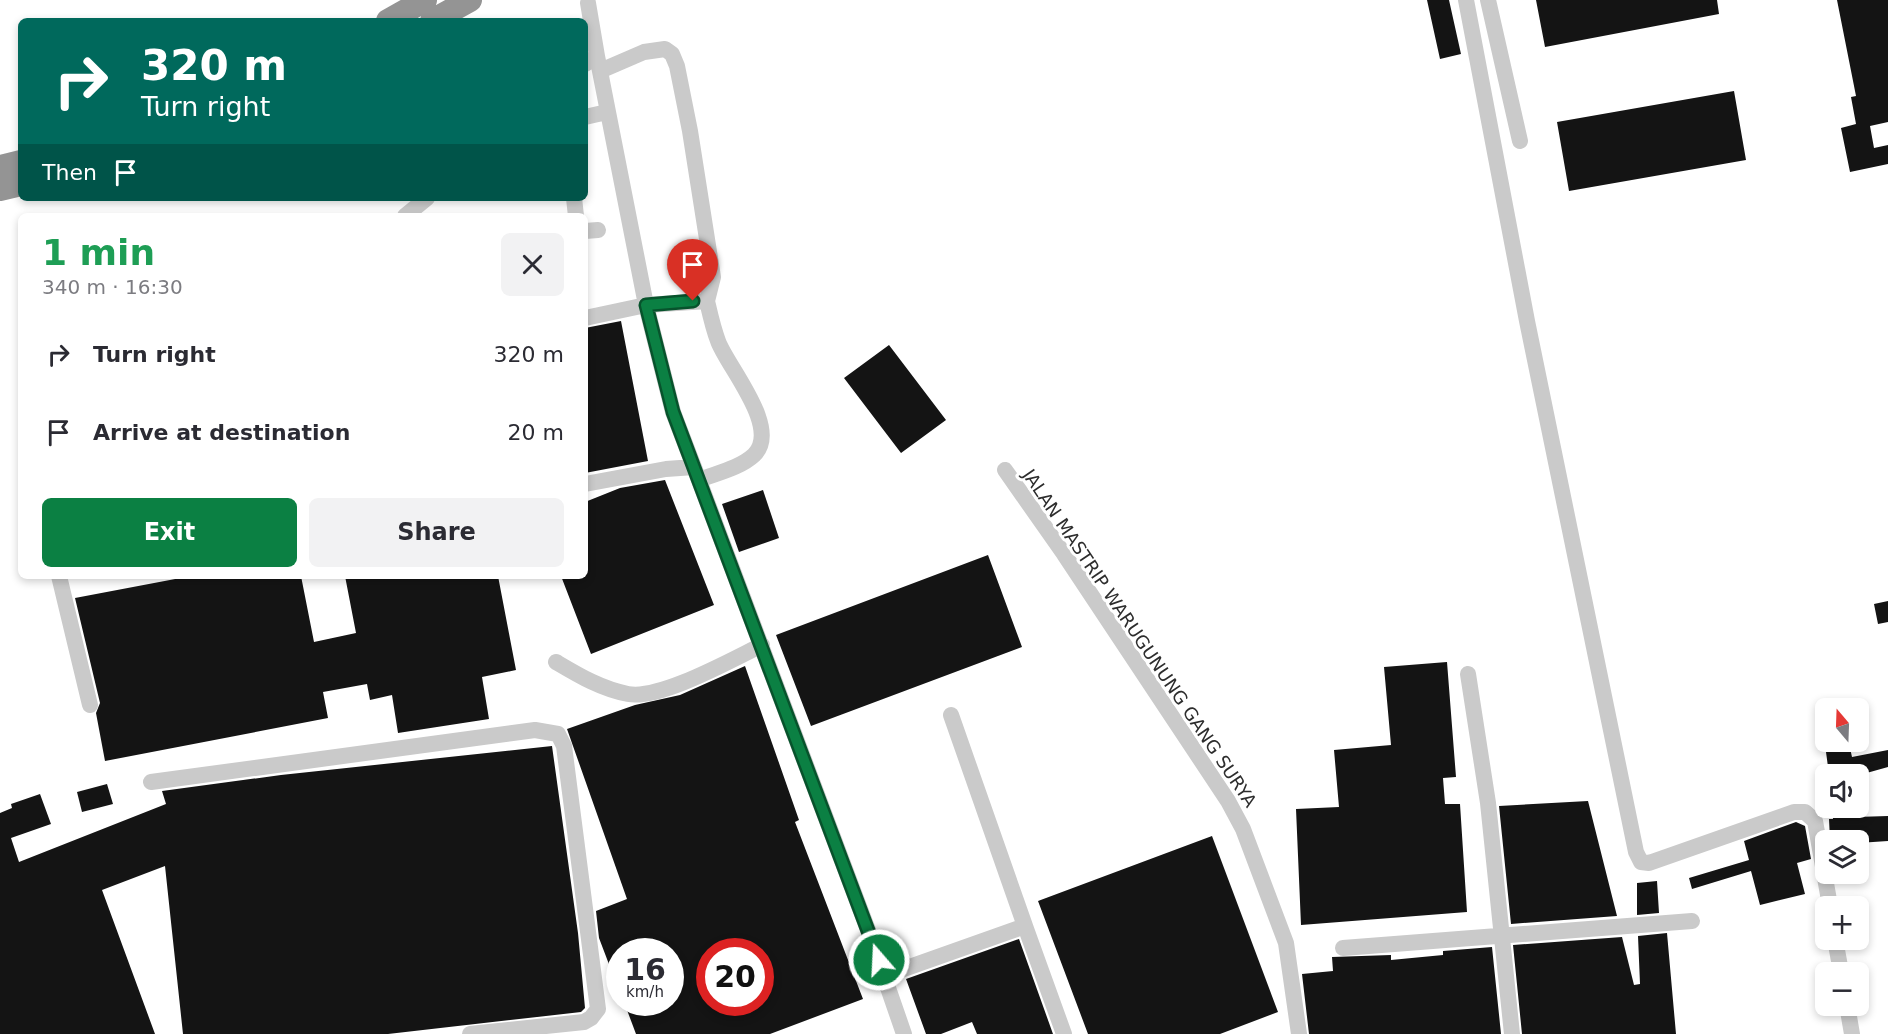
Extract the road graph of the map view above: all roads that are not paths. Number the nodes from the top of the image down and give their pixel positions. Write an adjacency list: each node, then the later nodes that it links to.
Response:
1 (425, 0): 6 (highway)
2 (470, 0): 7 (highway)
3 (1466, 0): 31 (street)
4 (1488, 0): 11 (street)
5 (588, 3): 8 (street)
6 (393, 18)
7 (437, 18)
8 (594, 64): 9 (street); 18 (street)
9 (607, 112): 10 (street); 19 (street)
10 (588, 116)
11 (1520, 141)
12 (18, 163): 13 (highway)
13 (0, 167)
14 (18, 185): 15 (highway)
15 (0, 189)
16 (423, 201): 17 (street)
17 (409, 213)
18 (707, 301): 19 (street); 22 (street)
19 (646, 305): 20 (street); 22 (street)
20 (588, 317)
21 (1005, 470): 41 (street, JALAN MASTRIP WARUGUNUNG GANG SURYA)
22 (697, 474): 23 (street); 25 (street)
23 (588, 483)
24 (63, 579): 28 (street)
25 (762, 645): 26 (street); 36 (street)
26 (556, 662)
27 (1468, 674): 34 (street)
28 (90, 705)
29 (951, 715): 33 (street)
30 (152, 783): 38 (street)
31 (1828, 896)
32 (1692, 921): 34 (street)
33 (1026, 926): 36 (street); 40 (street)
34 (1502, 934): 35 (street); 42 (street)
35 (1343, 948)
36 (884, 976): 39 (street)
37 (1849, 1016): 43 (street)
38 (470, 1034)
39 (904, 1034)
40 (1064, 1034)
41 (1299, 1034)
42 (1512, 1034)
43 (1852, 1034)

